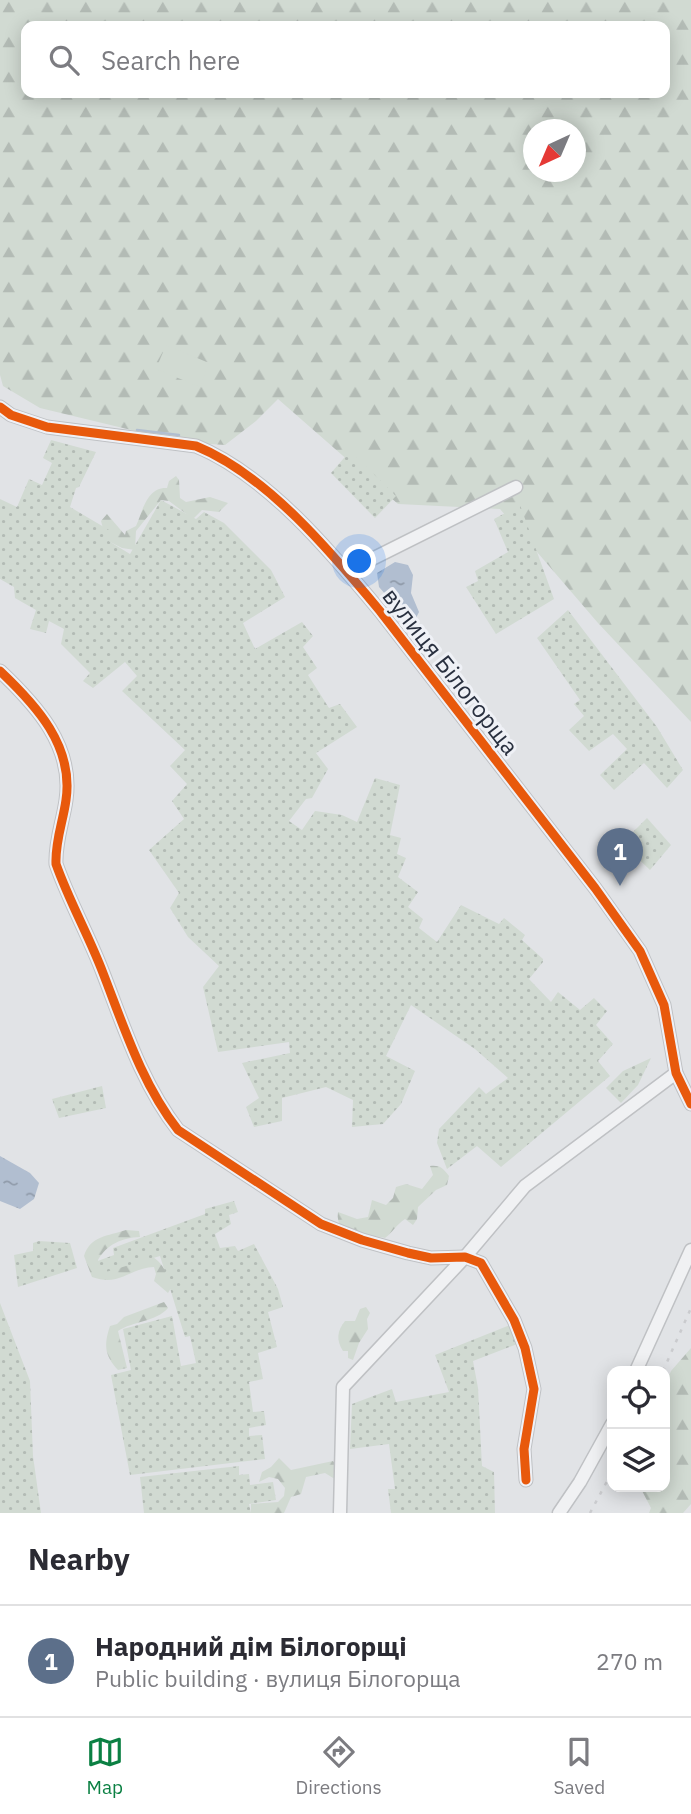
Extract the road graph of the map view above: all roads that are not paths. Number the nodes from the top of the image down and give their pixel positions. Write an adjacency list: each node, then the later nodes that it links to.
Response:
1 (0, 407): 3 (street, вулиця Білогорща)
2 (516, 487): 3 (street, вулиця Білогорща)
3 (349, 573): 5 (street, вулиця Білогорща)
4 (0, 671): 8 (street)
5 (676, 1073): 6 (street, вулиця Білогорща); 8 (street)
6 (691, 1104)
7 (691, 1250): 9 (street)
8 (465, 1257): 11 (street); 12 (street)
9 (638, 1366)
10 (609, 1429): 13 (street)
11 (526, 1480)
12 (340, 1513)
13 (559, 1513)

